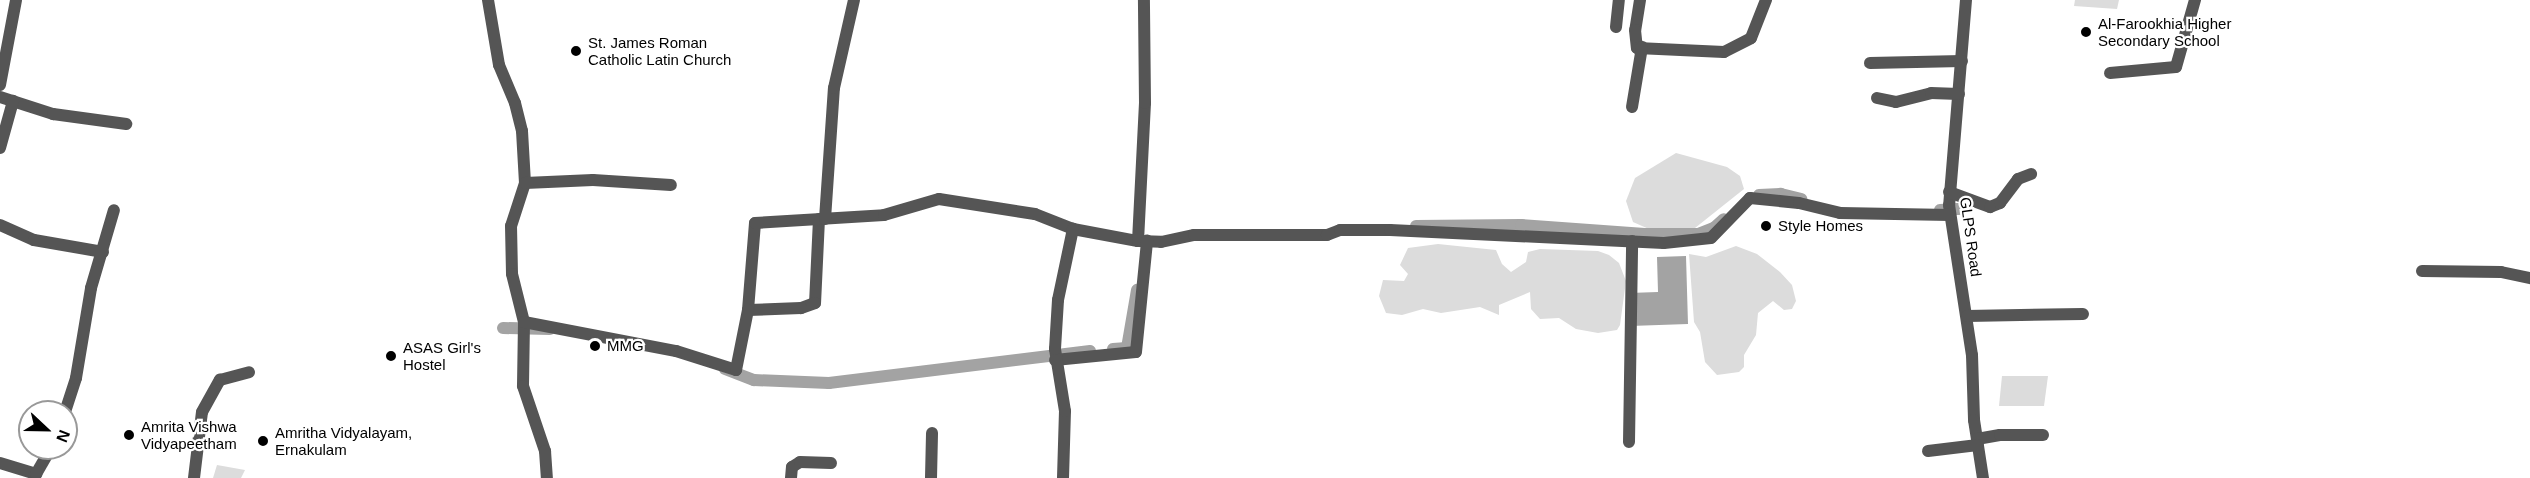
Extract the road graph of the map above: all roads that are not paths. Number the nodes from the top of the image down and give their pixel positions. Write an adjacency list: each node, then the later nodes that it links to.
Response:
1 (16, 0): 15 (street)
2 (488, 0): 24 (street)
3 (854, 0): 28 (street)
4 (1144, 0): 31 (street)
5 (1619, 0): 10 (street)
6 (1640, 0): 11 (street)
7 (1766, 0): 11 (street)
8 (1966, 0): 12 (street, GLPS Road)
9 (2195, 0): 14 (street)
10 (1616, 27)
11 (1642, 47): 20 (street)
12 (1962, 61): 13 (street); 16 (street, GLPS Road)
13 (1870, 63)
14 (2110, 73)
15 (0, 85)
16 (1959, 94): 18 (street); 26 (street, GLPS Road)
17 (0, 97): 19 (street)
18 (1877, 98)
19 (13, 101): 21 (street); 22 (street)
20 (1632, 107)
21 (126, 124)
22 (0, 148)
23 (2031, 174): 26 (street)
24 (525, 183): 25 (street); 39 (street)
25 (671, 184)
26 (1950, 206): 32 (street); 38 (street, GLPS Road)
27 (114, 210): 33 (street)
28 (822, 219): 30 (street); 36 (street); 36 (street)
29 (0, 225): 33 (street)
30 (1073, 229): 31 (street); 40 (street)
31 (1143, 241): 32 (street); 40 (street)
32 (1632, 241): 45 (street)
33 (103, 252): 42 (street)
34 (2422, 271): 35 (street)
35 (2530, 278)
36 (747, 310): 39 (street)
37 (2083, 314): 38 (street)
38 (1967, 316): 46 (street, GLPS Road)
39 (524, 328): 52 (street)
40 (1055, 356): 55 (street)
41 (249, 372): 51 (street)
42 (69, 400)
43 (932, 433): 54 (street)
44 (2043, 435): 46 (street)
45 (1629, 442)
46 (1978, 442): 47 (street); 56 (street, GLPS Road)
47 (1928, 451)
48 (44, 460): 49 (street)
49 (0, 463)
50 (831, 463): 53 (street)
51 (194, 478)
52 (547, 478)
53 (791, 478)
54 (931, 478)
55 (1063, 478)
56 (1983, 478)

